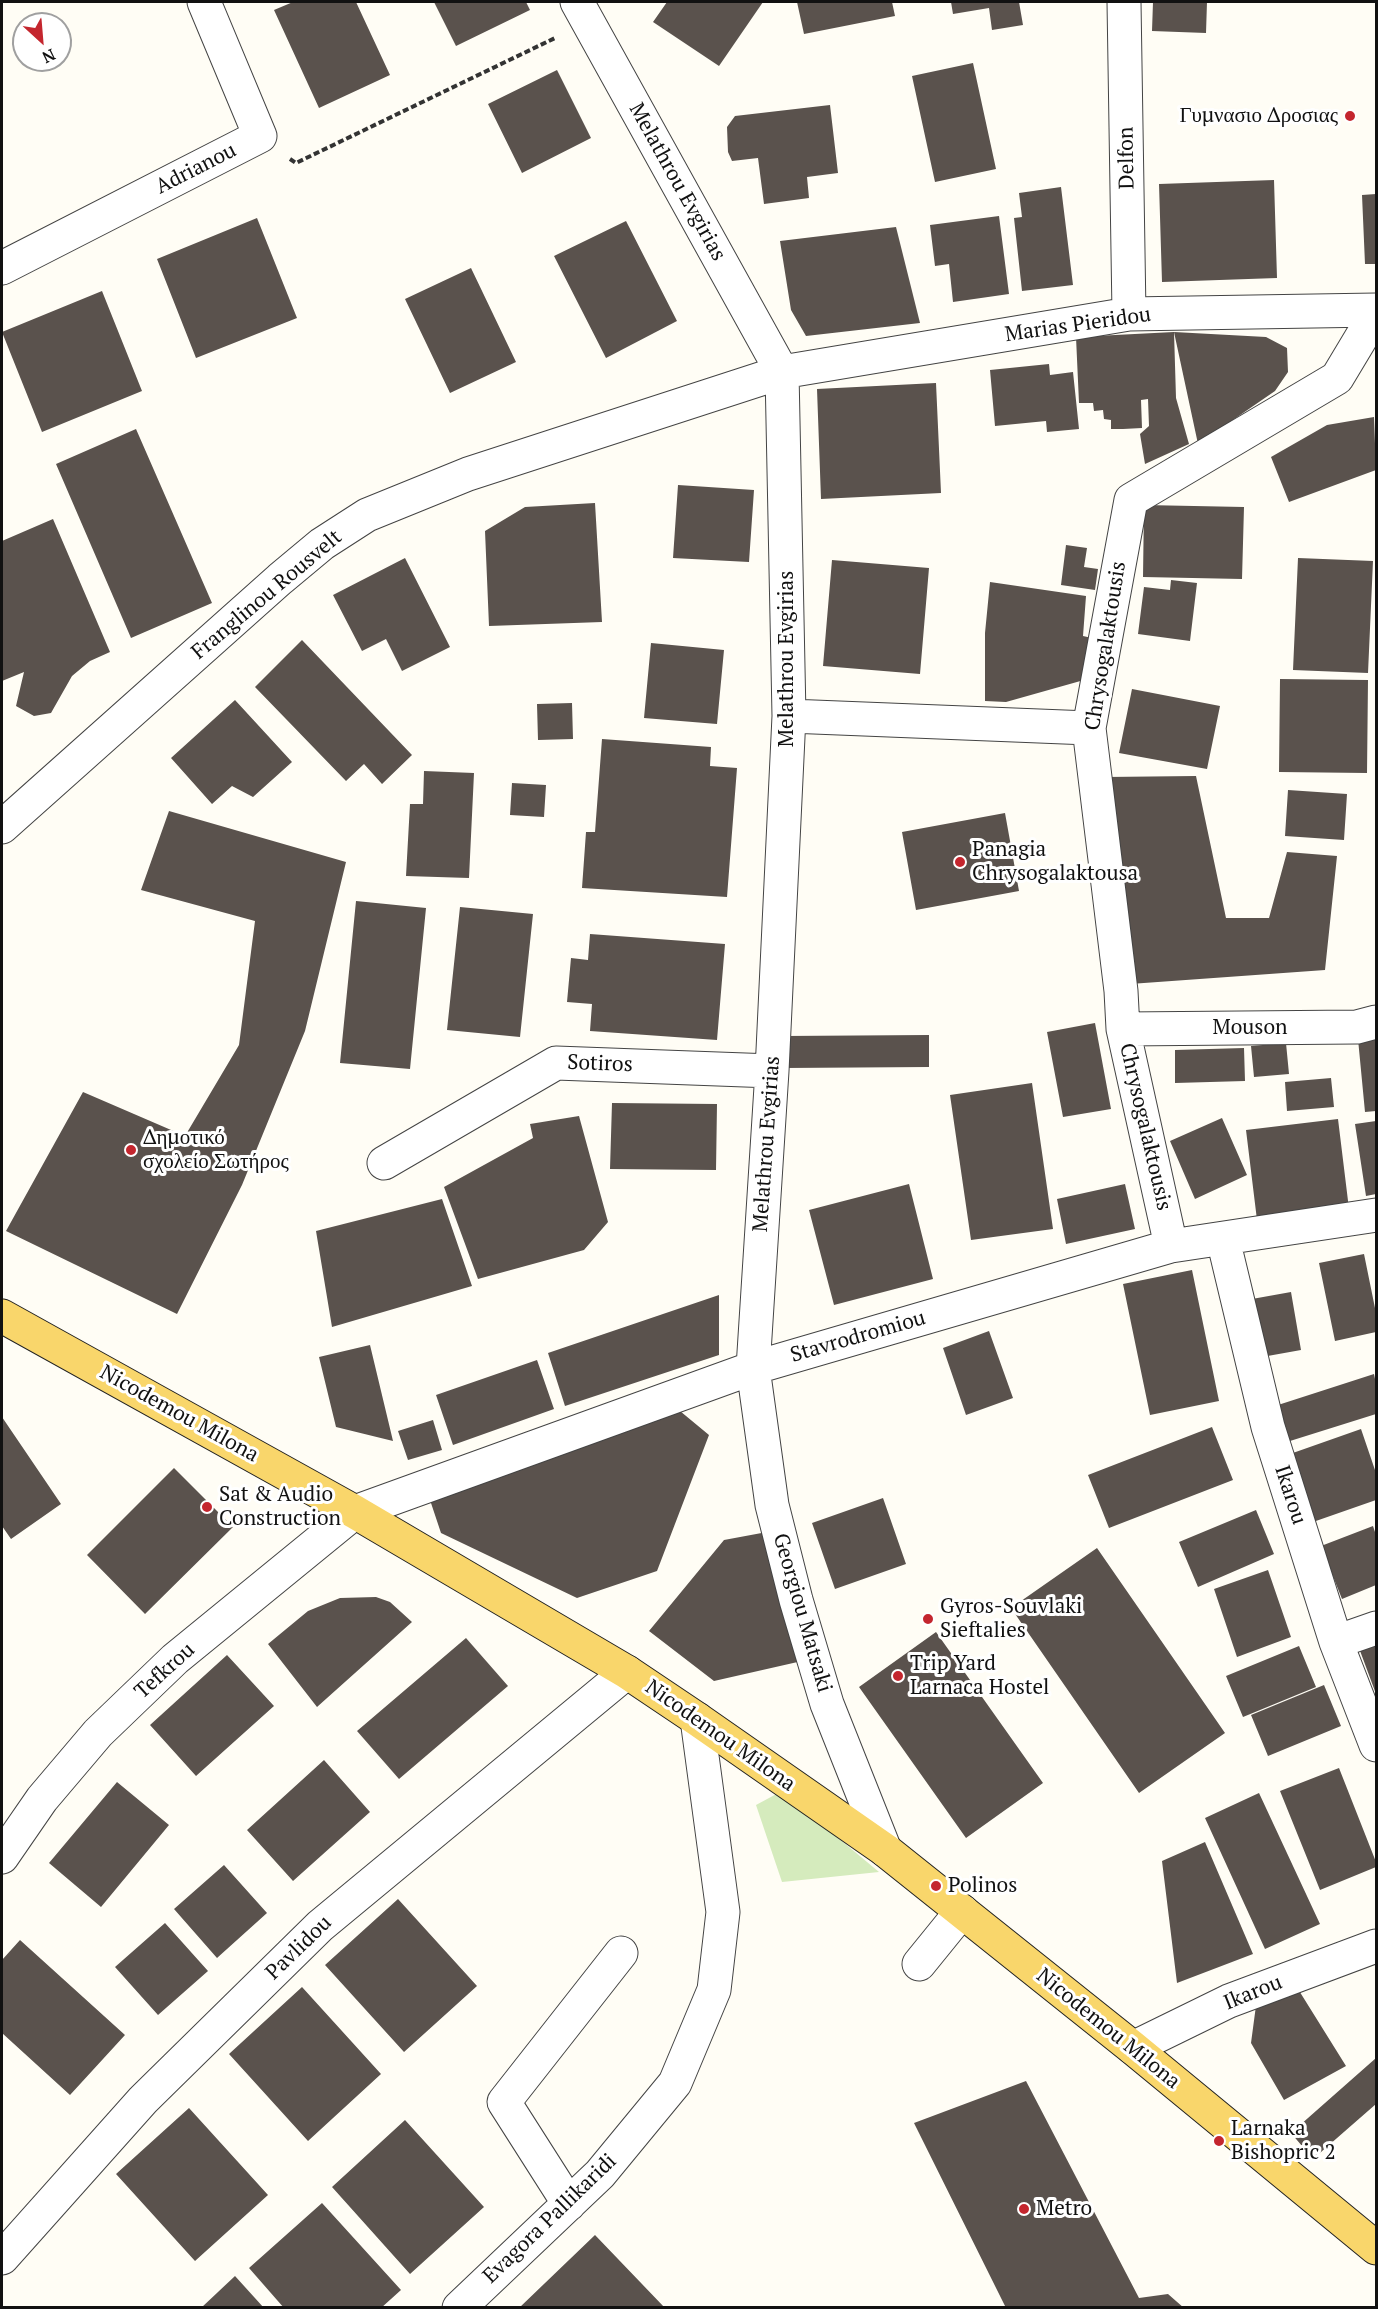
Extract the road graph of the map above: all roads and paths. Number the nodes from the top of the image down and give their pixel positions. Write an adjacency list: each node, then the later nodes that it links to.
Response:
1 (204, 2): 4 (street, Adrianou)
2 (1124, 2): 7 (street, Delfon)
3 (583, 12): 4 (path); 8 (street, Melathrou Evgirias)
4 (260, 135): 5 (street, Adrianou)
5 (2, 268)
6 (1377, 312): 7 (street, Marias Pieridou); 10 (street, Chrysogalaktousis)
7 (1129, 314): 8 (street, Marias Pieridou)
8 (782, 372): 9 (street, Melathrou Evgirias); 11 (street, Franglinou Rousvelt)
9 (789, 716): 10 (street); 14 (street, Melathrou Evgirias)
10 (1089, 728): 13 (street, Chrysogalaktousis)
11 (3, 820)
12 (1377, 1022): 13 (street, Mouson)
13 (1123, 1029): 18 (street, Chrysogalaktousis)
14 (772, 1071): 15 (street, Sotiros); 20 (street, Melathrou Evgirias)
15 (384, 1163)
16 (1377, 1215): 17 (street, Stavrodromiou)
17 (1223, 1239): 18 (street, Stavrodromiou); 23 (street, Ikarou)
18 (1171, 1246): 20 (street, Stavrodromiou)
19 (3, 1319): 21 (main road, Nicodemou Milona)
20 (753, 1368): 21 (street, Stavrodromiou); 27 (street, Georgiou Matsaki)
21 (355, 1512): 24 (main road, Nicodemou Milona); 28 (street, Tefkrou)
22 (1377, 1628): 23 (street)
23 (1336, 1642): 26 (street, Ikarou)
24 (627, 1672): 25 (main road, Nicodemou Milona); 36 (street, Pavlidou)
25 (697, 1719): 27 (main road, Nicodemou Milona); 34 (street, Evagora Pallikaridi)
26 (1377, 1744)
27 (885, 1850): 29 (main road, Nicodemou Milona)
28 (2, 1857)
29 (962, 1911): 32 (street); 33 (main road, Nicodemou Milona)
30 (1377, 1946): 33 (street, Ikarou)
31 (621, 1953): 34 (street)
32 (919, 1964)
33 (1132, 2048): 35 (main road, Nicodemou Milona)
34 (569, 2204): 37 (street, Evagora Pallikaridi)
35 (1377, 2248)
36 (2, 2258)
37 (459, 2307)

